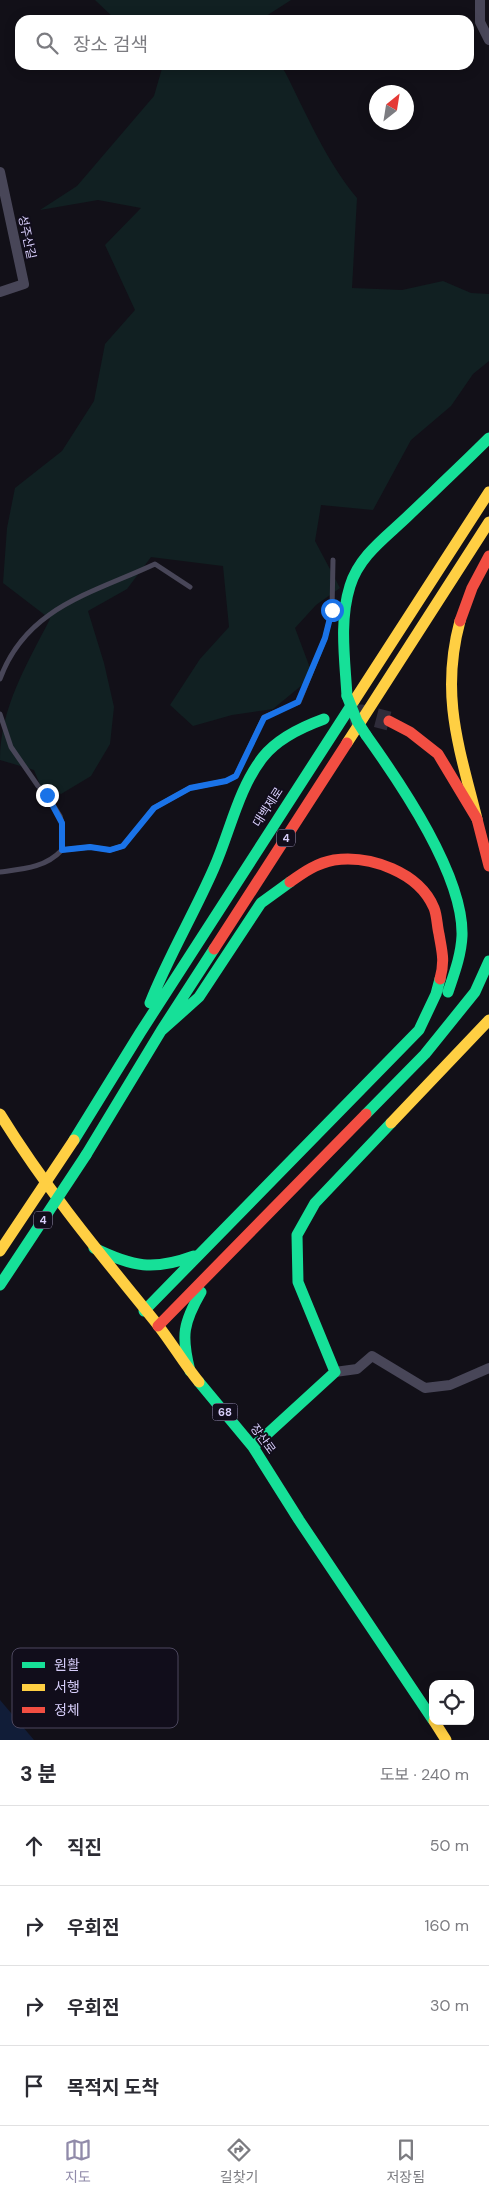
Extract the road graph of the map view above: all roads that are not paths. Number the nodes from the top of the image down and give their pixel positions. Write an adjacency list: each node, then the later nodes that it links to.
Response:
1 (480, 0): 2 (street)
2 (489, 40)
3 (0, 172): 4 (street, 성주산길)
4 (0, 292)
5 (489, 438): 21 (main road, bridge)
6 (489, 492): 23 (main road, 대백제로)
7 (489, 522): 22 (main road, 4)
8 (489, 556): 15 (main road)
9 (333, 560): 16 (lane)
10 (190, 586): 11 (lane)
11 (0, 679)
12 (0, 714): 16 (lane)
13 (324, 719): 23 (main road)
14 (389, 721): 15 (main road)
15 (477, 819): 17 (main road)
16 (62, 850): 18 (lane)
17 (489, 866)
18 (0, 872)
19 (489, 961): 28 (main road)
20 (489, 1020): 34 (main road)
21 (419, 1030): 22 (main road); 27 (main road)
22 (161, 1031): 29 (main road, 4, bridge)
23 (140, 1033): 26 (main road, 대백제로 / 4, bridge)
24 (0, 1115): 25 (main road, 장산로 / 68)
25 (94, 1248): 27 (main road); 30 (main road, 장산로 / 68)
26 (0, 1251)
27 (202, 1252): 30 (main road)
28 (215, 1270): 31 (main road); 33 (main road)
29 (0, 1284)
30 (144, 1311): 31 (main road, 장산로 / 68)
31 (158, 1326): 33 (main road, 장산로 / 68)
32 (489, 1368): 34 (street)
33 (190, 1371): 35 (main road, 장산로 / 68)
34 (335, 1372): 35 (main road)
35 (254, 1446): 36 (main road, 장산로 / 68)
36 (429, 1714)
37 (436, 1725): 38 (main road, 장산로 / 68)
38 (446, 1740)

